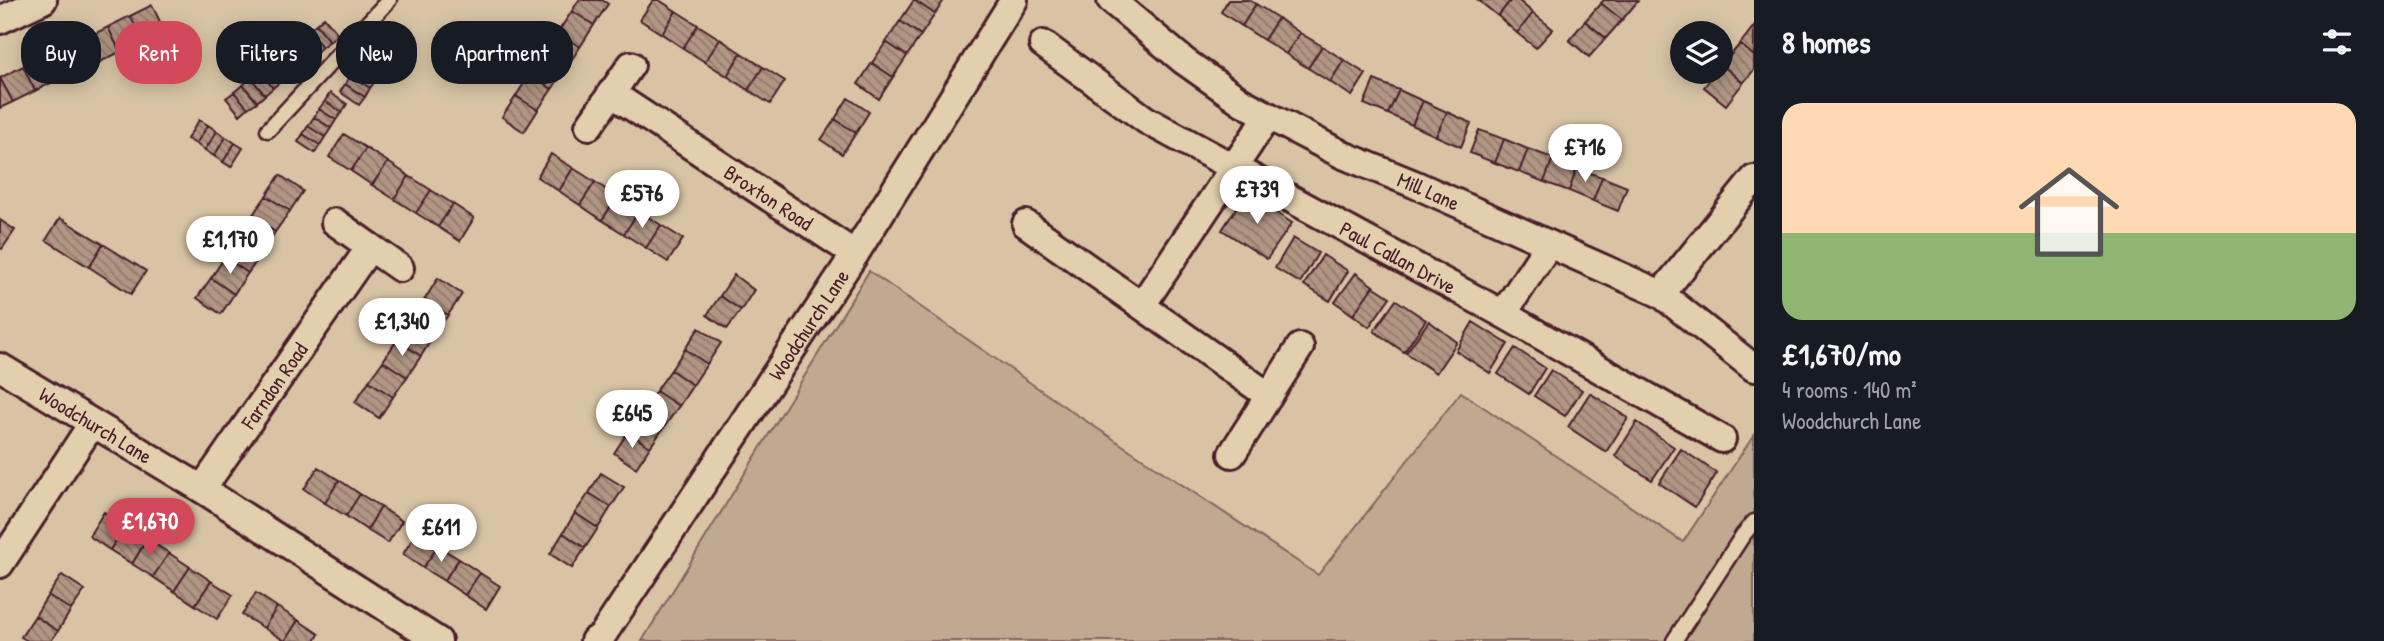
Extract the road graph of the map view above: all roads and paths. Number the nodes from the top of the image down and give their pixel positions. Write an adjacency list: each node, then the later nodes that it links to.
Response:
1 (43, 0): 5 (street)
2 (389, 0): 11 (lane)
3 (1014, 0): 18 (street, Woodchurch Lane)
4 (1111, 0): 9 (street, Mill Lane)
5 (0, 20)
6 (1043, 44): 12 (street, Paul Callan Drive)
7 (631, 65): 8 (street)
8 (611, 93): 10 (street); 18 (street, Broxton Road)
9 (1268, 116): 12 (street); 16 (street, Mill Lane)
10 (589, 126)
11 (268, 130)
12 (1234, 166): 21 (street); 22 (street, Paul Callan Drive)
13 (1754, 179): 20 (street)
14 (335, 222): 17 (street)
15 (1026, 224): 21 (street)
16 (1549, 244): 20 (street, Mill Lane); 22 (street)
17 (370, 247): 19 (street); 30 (street, Farndon Road)
18 (855, 254): 34 (street, Woodchurch Lane)
19 (400, 268)
20 (1661, 294): 25 (street, Mill Lane)
21 (1142, 305): 26 (street)
22 (1503, 314): 28 (street, Paul Callan Drive)
23 (1300, 347): 26 (street)
24 (0, 367): 27 (street, Woodchurch Lane)
25 (1754, 368)
26 (1269, 396): 29 (street)
27 (92, 424): 30 (street, Woodchurch Lane); 32 (street)
28 (1722, 439)
29 (1232, 454)
30 (202, 489): 33 (street, Woodchurch Lane)
31 (1754, 522): 35 (lane)
32 (0, 564)
33 (438, 641)
34 (594, 641)
35 (1674, 641)

